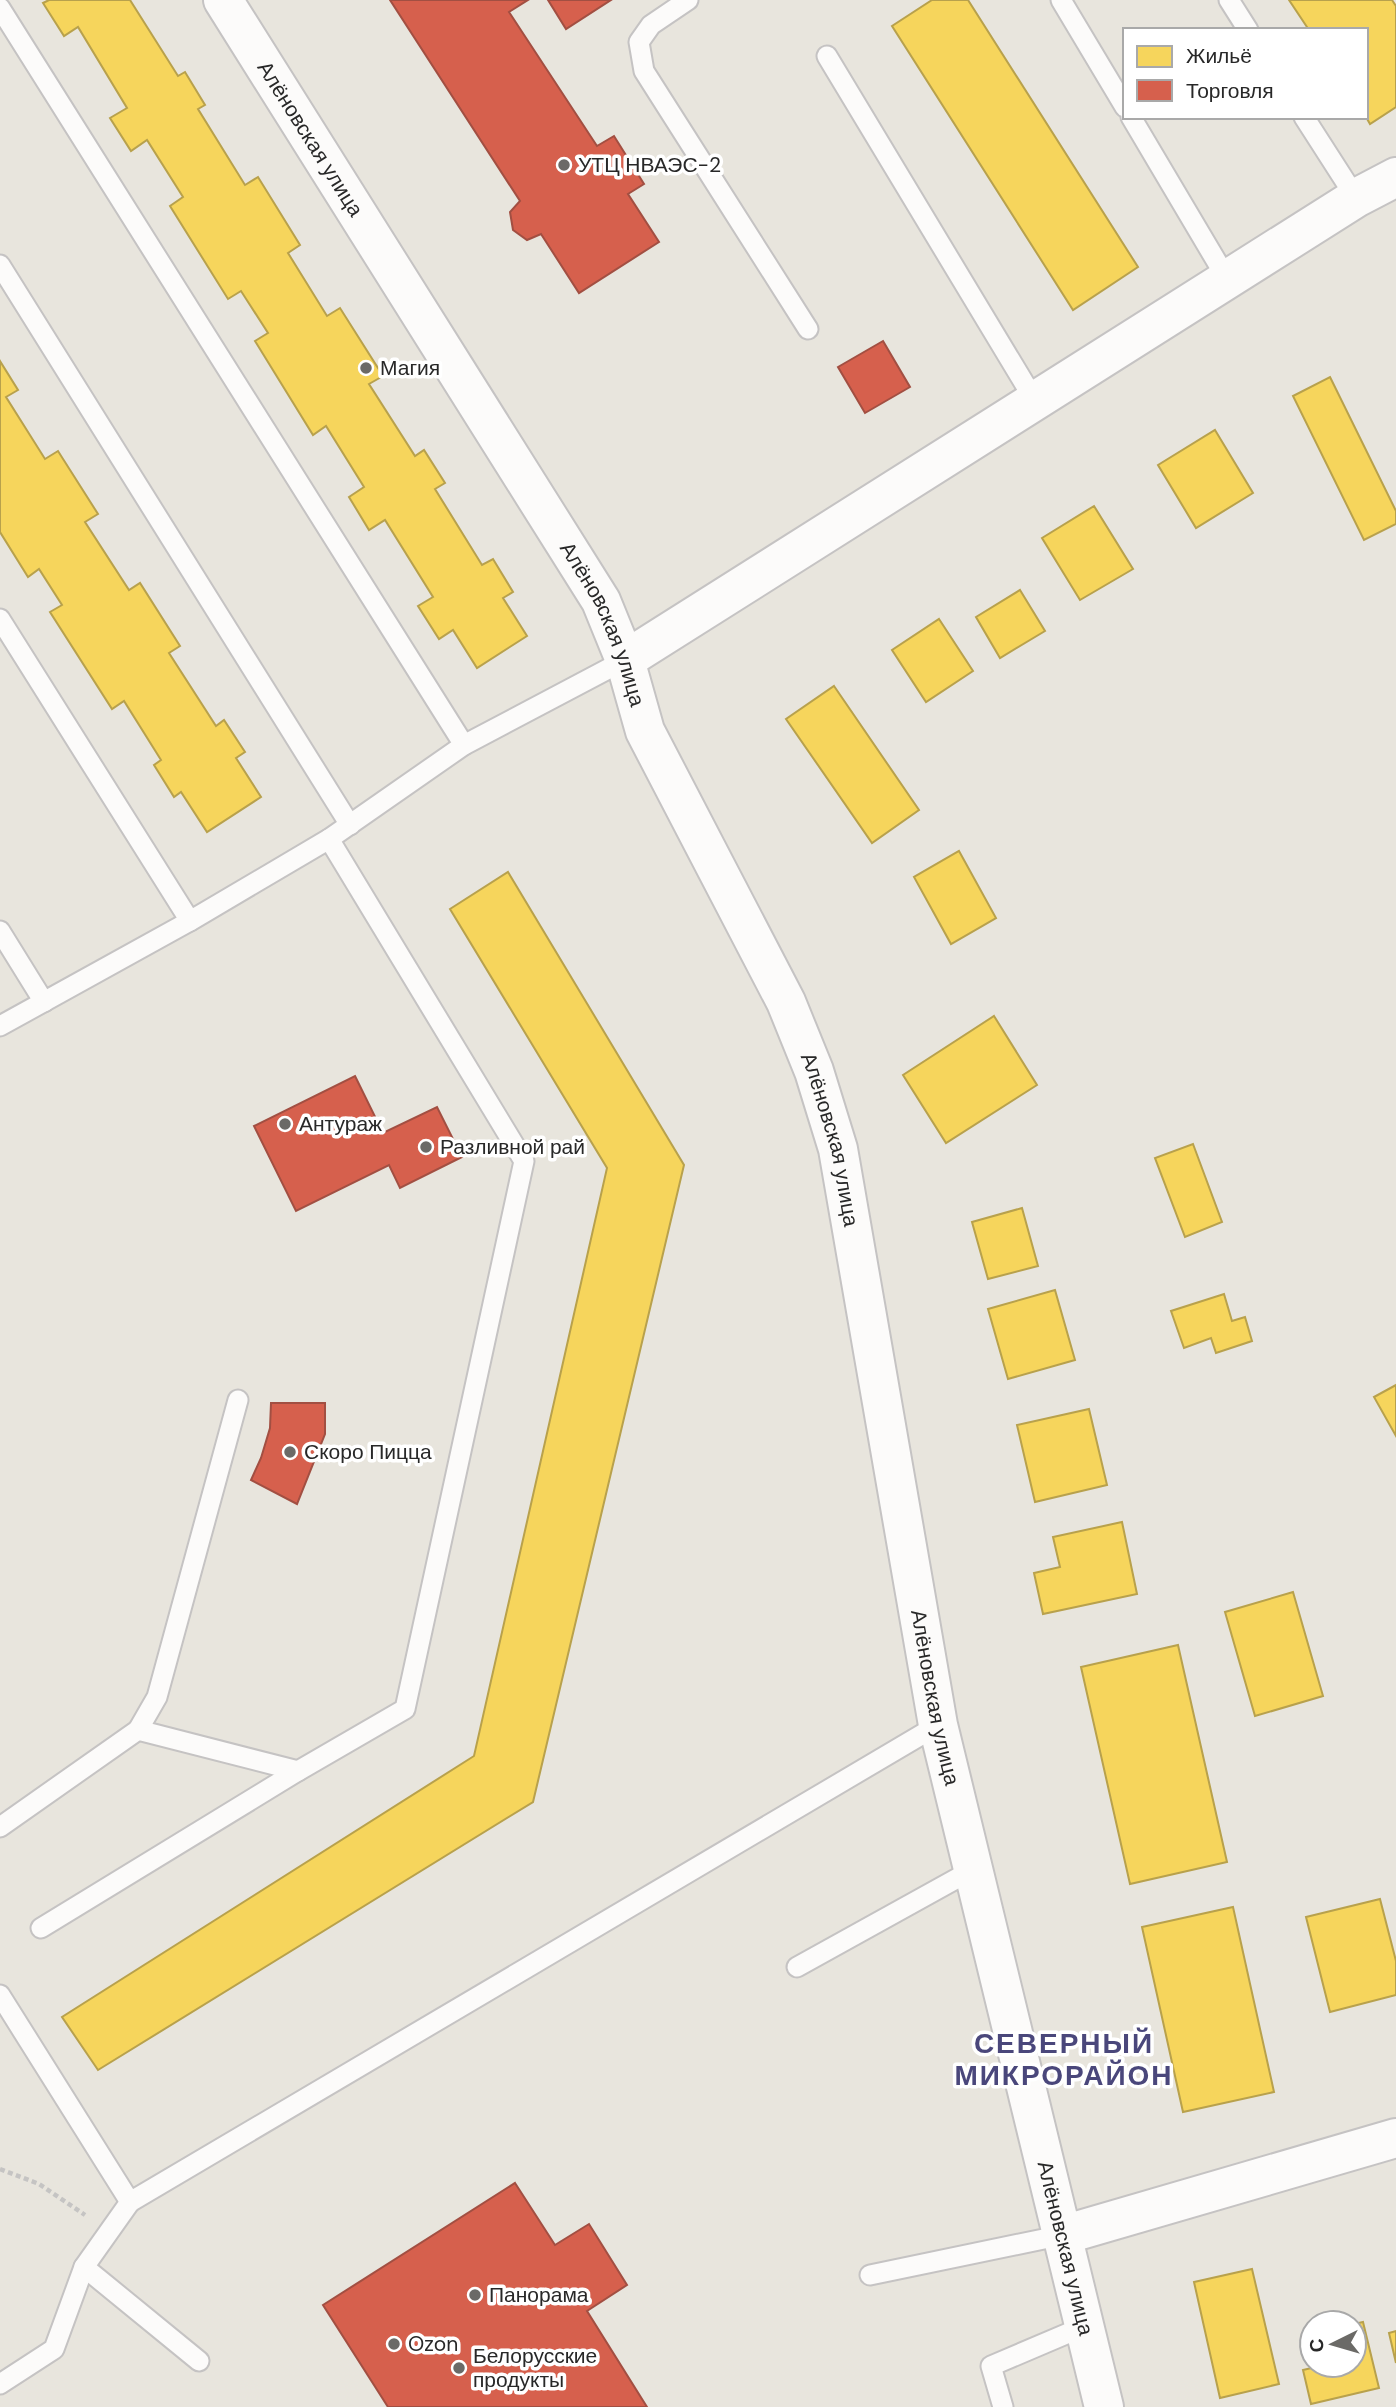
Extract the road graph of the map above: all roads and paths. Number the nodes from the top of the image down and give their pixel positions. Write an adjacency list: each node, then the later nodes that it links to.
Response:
1 (223, 0): 18 (street, Алёновская улица)
2 (688, 0): 15 (lane)
3 (1061, 0): 8 (lane)
4 (1229, 0): 6 (lane)
5 (0, 8): 19 (lane)
6 (1247, 28)
7 (827, 56): 16 (lane)
8 (1123, 104)
9 (1132, 119): 14 (lane)
10 (1305, 119): 12 (lane)
11 (1396, 177): 12 (street)
12 (1356, 198): 14 (street)
13 (0, 265): 20 (lane)
14 (1227, 279): 16 (street)
15 (808, 329)
16 (1035, 401): 18 (street)
17 (0, 619): 22 (lane)
18 (625, 660): 19 (lane); 27 (street, Алёновская улица)
19 (464, 745): 20 (lane)
20 (351, 825): 21 (lane)
21 (329, 839): 22 (lane); 29 (lane)
22 (190, 921): 24 (lane)
23 (0, 931): 24 (lane)
24 (44, 1002): 25 (lane)
25 (0, 1026)
26 (238, 1400): 28 (lane)
27 (938, 1725): 31 (street, Алёновская улица); 37 (lane)
28 (138, 1730): 29 (lane); 30 (lane)
29 (298, 1771): 32 (lane)
30 (0, 1827)
31 (974, 1869): 33 (lane); 39 (street, Алёновская улица)
32 (41, 1928)
33 (797, 1967)
34 (0, 1995): 37 (lane)
35 (1396, 2138): 39 (street)
36 (0, 2169): 38 (path)
37 (130, 2202): 38 (lane)
38 (109, 2232): 40 (lane)
39 (1063, 2235): 41 (lane); 42 (street, Алёновская улица)
40 (84, 2267): 43 (lane); 44 (lane)
41 (870, 2275)
42 (1085, 2326): 45 (lane); 46 (street, Алёновская улица)
43 (199, 2361)
44 (0, 2384)
45 (1003, 2407)
46 (1104, 2407)

